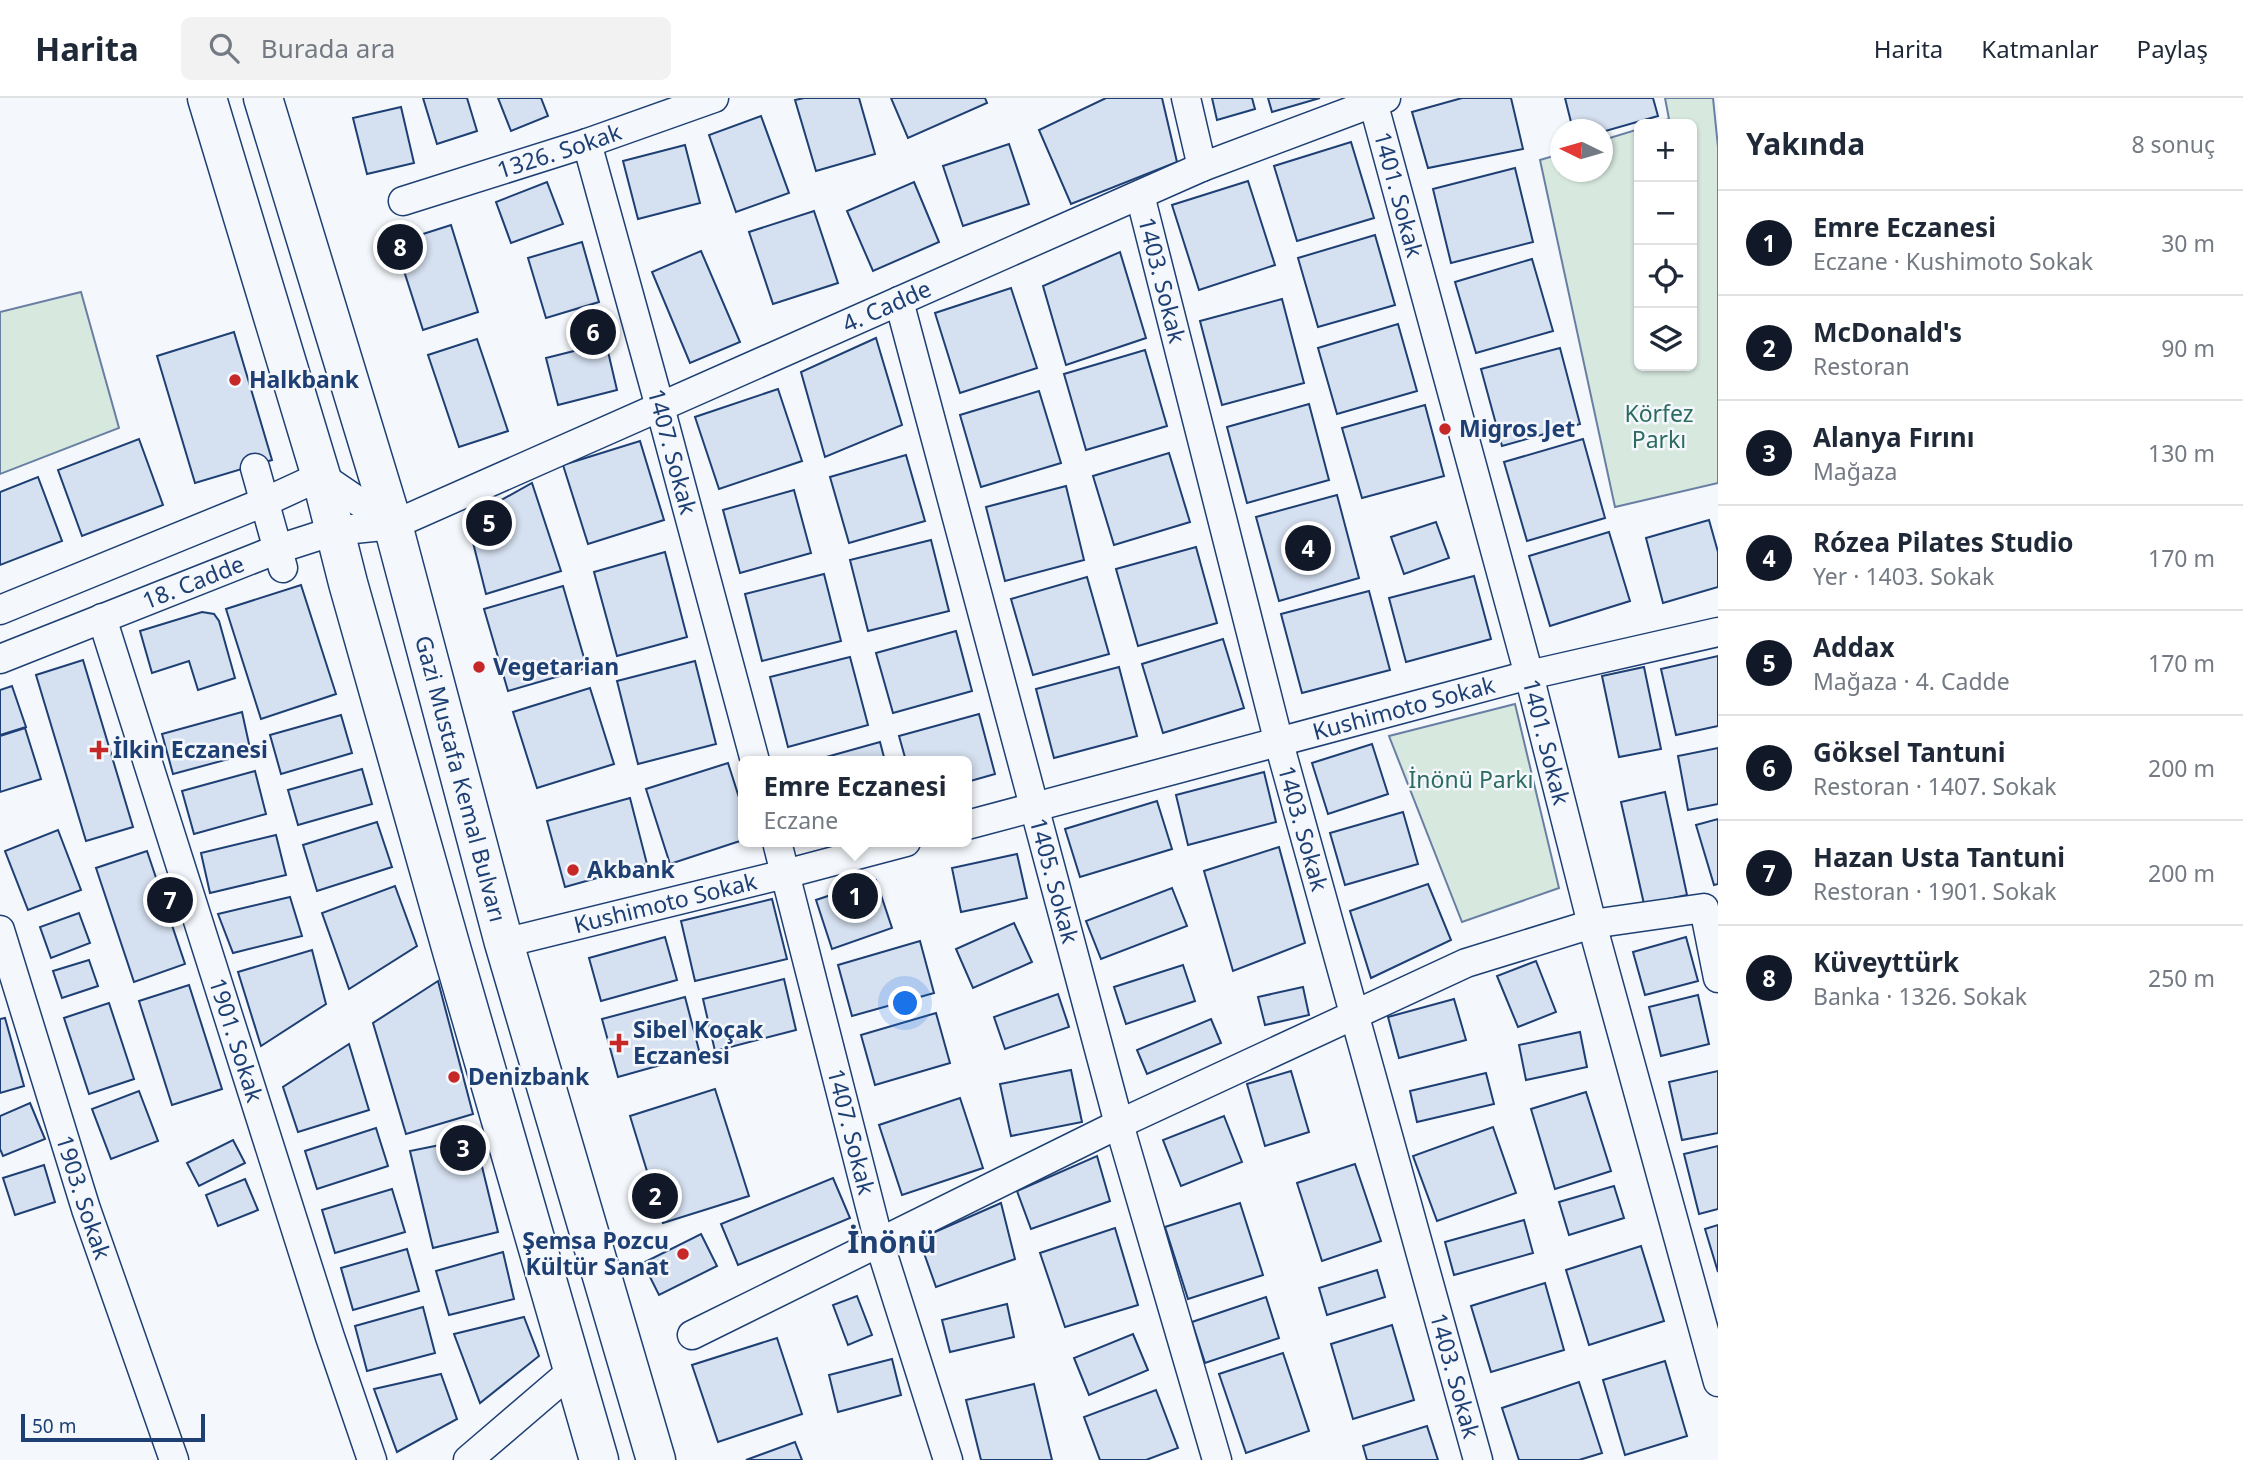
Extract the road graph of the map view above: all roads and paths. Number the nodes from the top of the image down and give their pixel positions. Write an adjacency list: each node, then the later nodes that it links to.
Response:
1 (207, 98): 13 (highway)
2 (263, 98): 15 (highway, Gazi Mustafa Kemal Bulvarı)
3 (715, 98): 6 (street, 1326. Sokak)
4 (1186, 98): 7 (street)
5 (1377, 99): 7 (street, 4. Cadde); 22 (street, 1401. Sokak)
6 (587, 143): 9 (street, 1326. Sokak); 11 (street, 1407. Sokak)
7 (1202, 167): 8 (street, 4. Cadde)
8 (1140, 195): 10 (street, 4. Cadde); 23 (street, 1403. Sokak)
9 (403, 201)
10 (899, 301): 11 (street, 4. Cadde); 25 (street, 1405. Sokak)
11 (660, 407): 15 (street, 4. Cadde); 24 (street, 1407. Sokak)
12 (255, 468): 14 (street)
13 (321, 476): 14 (street, 18. Cadde); 15 (street); 16 (highway)
14 (265, 502): 17 (street); 18 (street, 18. Cadde)
15 (393, 525): 16 (street, 18. Cadde); 32 (highway, Gazi Mustafa Kemal Bulvarı)
16 (334, 531): 17 (street, 18. Cadde); 38 (highway)
17 (280, 558): 19 (street, 18. Cadde)
18 (0, 610)
19 (102, 618): 21 (street, 18. Cadde); 41 (street, 1901. Sokak)
20 (1718, 632): 22 (street, Kushimoto Sokak)
21 (0, 659)
22 (1529, 676): 23 (street, Kushimoto Sokak); 30 (street, 1401. Sokak)
23 (1279, 743): 25 (street, Kushimoto Sokak); 34 (street, 1403. Sokak)
24 (754, 756)
25 (1033, 807): 26 (street, Kushimoto Sokak); 35 (street, 1405. Sokak)
26 (972, 824)
27 (778, 847): 29 (street, 1407. Sokak)
28 (887, 847): 29 (street, Kushimoto Sokak)
29 (785, 874): 32 (street, Kushimoto Sokak); 36 (street, 1407. Sokak)
30 (1592, 924): 33 (street); 34 (street); 39 (street, 1401. Sokak)
31 (0, 930): 40 (street, 1903. Sokak)
32 (504, 943): 44 (highway, Gazi Mustafa Kemal Bulvarı)
33 (1718, 978)
34 (1354, 1016): 35 (street); 47 (street, 1403. Sokak)
35 (1119, 1124): 36 (street); 46 (street, 1405. Sokak)
36 (879, 1242): 37 (street); 45 (street, 1407. Sokak)
37 (692, 1335)
38 (573, 1370): 42 (street); 43 (highway)
39 (1718, 1382)
40 (174, 1460)
41 (372, 1460)
42 (468, 1460)
43 (599, 1460)
44 (656, 1460)
45 (948, 1460)
46 (1217, 1460)
47 (1478, 1460)

